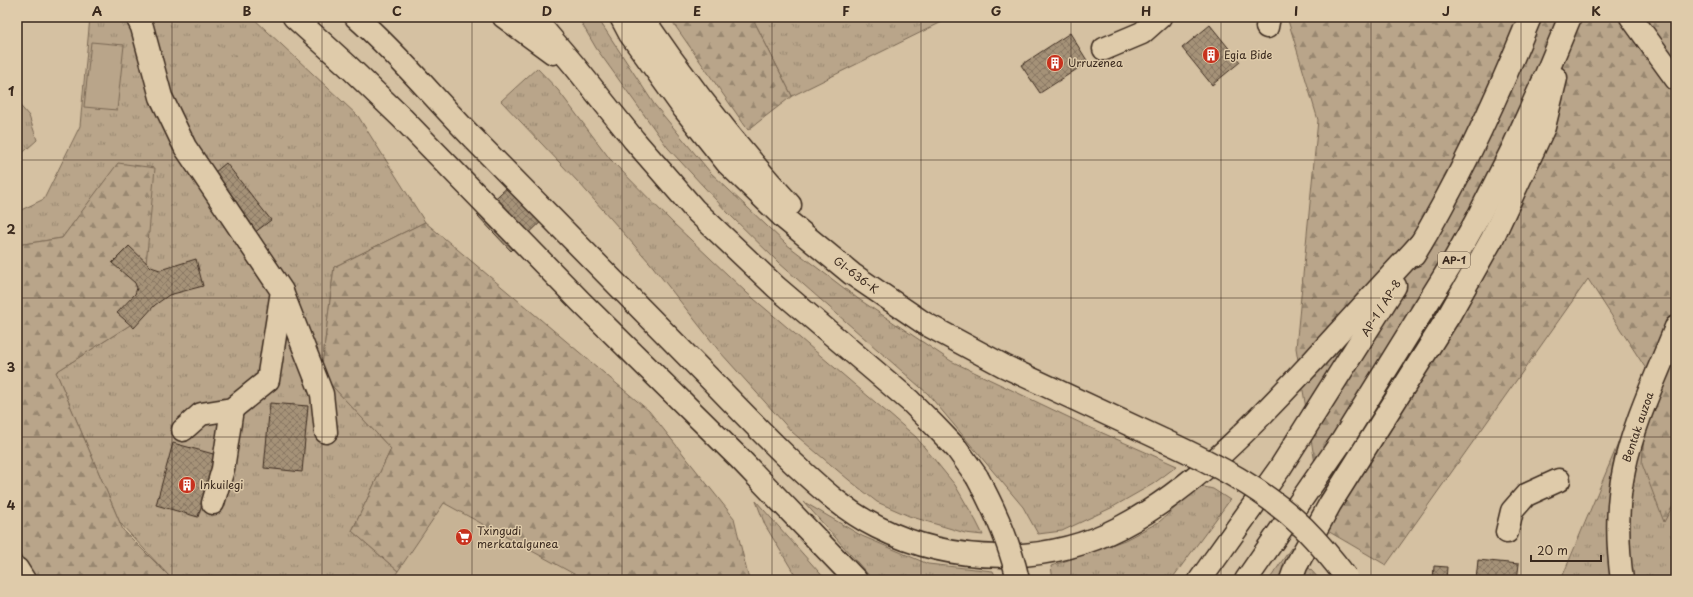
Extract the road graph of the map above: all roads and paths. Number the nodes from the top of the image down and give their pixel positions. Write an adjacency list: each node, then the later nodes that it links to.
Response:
1 (137, 17): 20 (main road)
2 (294, 17): 31 (main road)
3 (356, 17): 18 (main road)
4 (504, 17): 16 (main road)
5 (521, 17): 16 (main road)
6 (533, 17): 16 (main road)
7 (544, 17): 16 (main road)
8 (553, 17): 16 (main road)
9 (621, 17): 19 (main road, GI-636-K)
10 (642, 17): 19 (main road)
11 (1160, 17): 15 (main road)
12 (1530, 17): 18 (main road, AP-1 / AP-8)
13 (1570, 17): 34 (main road, AP-1); 35 (main road)
14 (1631, 17): 17 (main road)
15 (1104, 49)
16 (573, 64): 32 (main road, bridge)
17 (1676, 79)
18 (1421, 243): 33 (main road, AP-1 / AP-8)
19 (852, 274): 29 (main road, GI-636-K, bridge)
20 (282, 291): 22 (main road); 24 (main road)
21 (1676, 327): 36 (main road, Bentak auzoa)
22 (232, 409): 23 (main road); 26 (main road)
23 (183, 430)
24 (326, 432)
25 (1559, 480): 27 (main road)
26 (214, 503)
27 (1507, 532)
28 (17, 569): 30 (main road)
29 (1347, 578)
30 (24, 580)
31 (856, 580)
32 (1018, 580)
33 (1200, 580)
34 (1246, 580)
35 (1290, 580)
36 (1622, 580)

